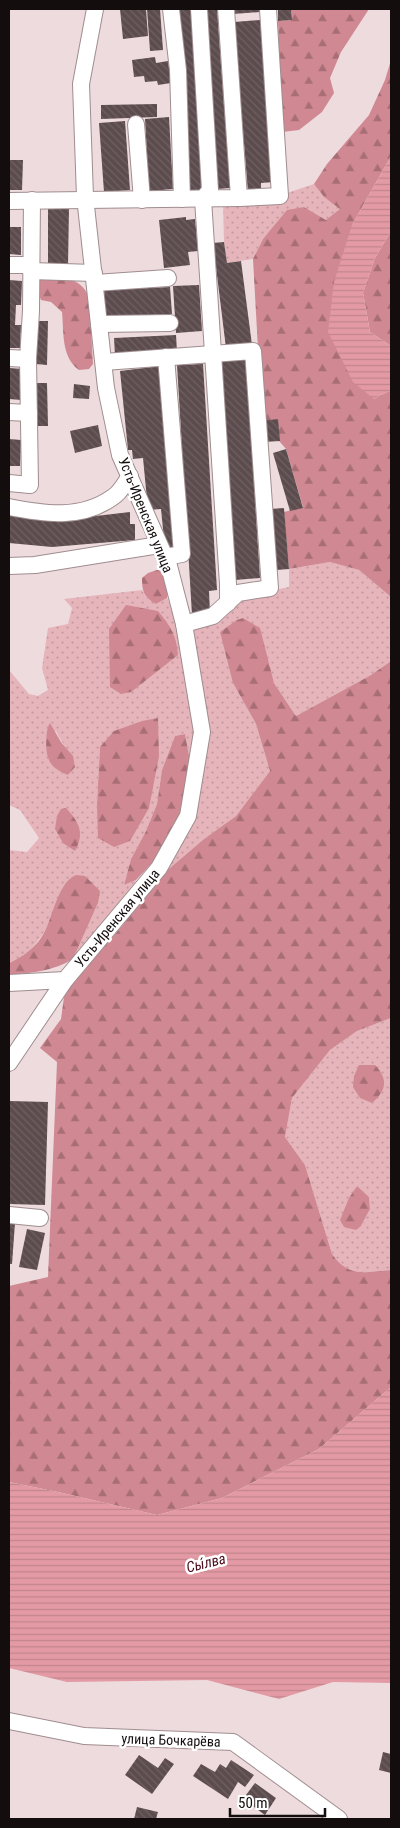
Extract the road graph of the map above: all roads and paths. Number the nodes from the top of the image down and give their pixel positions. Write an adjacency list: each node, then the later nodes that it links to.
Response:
1 (95, 9): 13 (street, Усть-Иренская улица)
2 (171, 9): 8 (street)
3 (199, 9): 9 (street)
4 (226, 9): 7 (street)
5 (268, 9): 7 (street)
6 (136, 124): 11 (street)
7 (239, 198): 9 (street)
8 (182, 199): 9 (street); 11 (street)
9 (203, 199): 20 (street)
10 (32, 200): 12 (street); 13 (street); 15 (street)
11 (142, 200): 13 (street)
12 (9, 201)
13 (86, 201): 16 (street, Усть-Иренская улица)
14 (9, 264): 15 (street)
15 (31, 268): 16 (street); 23 (street)
16 (94, 278): 17 (street); 19 (street, Усть-Иренская улица)
17 (168, 278)
18 (170, 322): 19 (street)
19 (99, 324): 24 (street, Усть-Иренская улица)
20 (214, 354): 21 (street); 32 (street); 32 (street)
21 (166, 357): 24 (street); 30 (street)
22 (9, 358): 23 (street)
23 (28, 359): 26 (street)
24 (104, 362): 27 (street, Усть-Иренская улица)
25 (9, 412): 26 (street)
26 (28, 413): 28 (street)
27 (130, 476): 29 (street); 30 (street, Усть-Иренская улица)
28 (9, 483)
29 (9, 507)
30 (162, 551): 31 (street); 33 (street, Усть-Иренская улица)
31 (9, 566)
32 (228, 603): 33 (street)
33 (184, 624): 34 (street, Усть-Иренская улица)
34 (65, 980): 35 (street); 36 (street, Усть-Иренская улица)
35 (9, 983)
36 (9, 1063)
37 (9, 1215): 38 (street)
38 (40, 1218)
39 (9, 1721): 40 (street, улица Бочкарёва)
40 (339, 1819)

